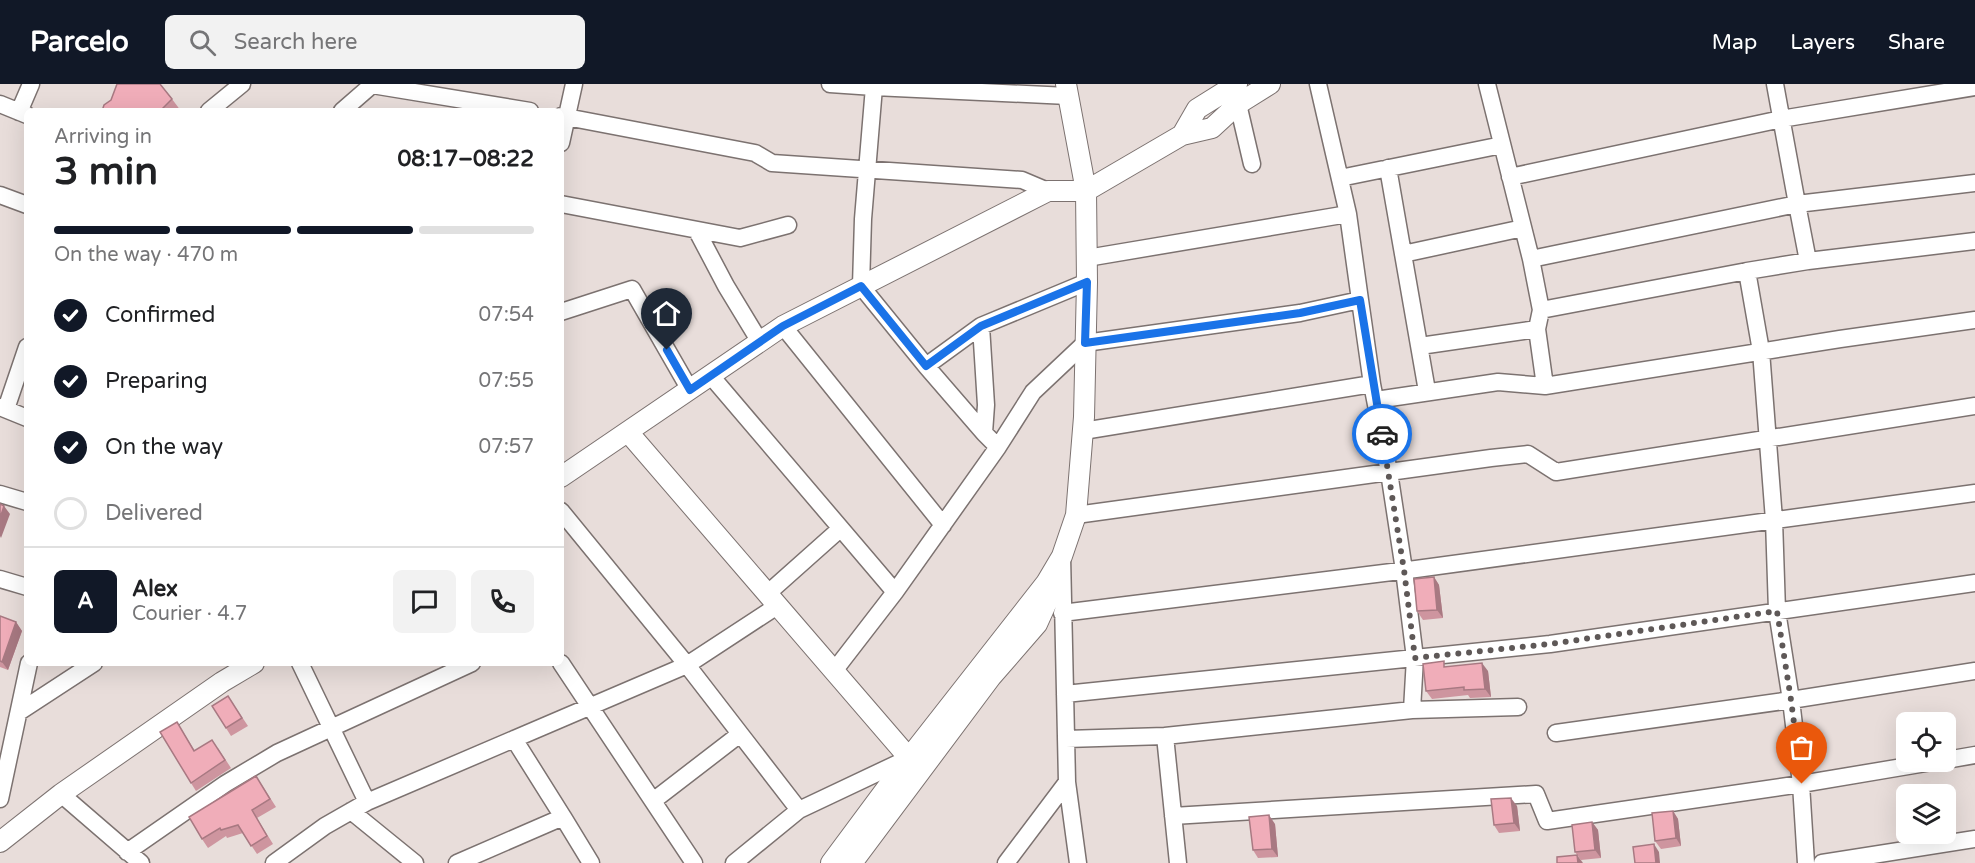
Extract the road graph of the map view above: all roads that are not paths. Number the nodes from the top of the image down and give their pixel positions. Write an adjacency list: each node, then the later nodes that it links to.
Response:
1 (31, 84): 15 (street)
2 (242, 84): 16 (street)
3 (574, 84): 20 (street)
4 (830, 84): 10 (street)
5 (1270, 84): 13 (street)
6 (1318, 84): 27 (street)
7 (1486, 84): 22 (street)
8 (1775, 84): 21 (street)
9 (372, 85): 17 (street); 18 (street)
10 (874, 87): 12 (street); 25 (street)
11 (1975, 87): 21 (street)
12 (1067, 90): 30 (street)
13 (1235, 92): 23 (street); 30 (street)
14 (0, 104): 19 (street)
15 (24, 108)
16 (213, 108)
17 (345, 108)
18 (512, 108)
19 (23, 113)
20 (564, 117): 25 (street)
21 (1781, 119): 26 (street); 33 (street)
22 (1502, 145): 24 (street); 26 (street)
23 (1252, 164)
24 (1388, 168): 27 (street); 40 (street)
25 (867, 170): 29 (street); 46 (street)
26 (1510, 177): 37 (street)
27 (1340, 178): 35 (street)
28 (1975, 183): 33 (street)
29 (1048, 191): 30 (street); 46 (street)
30 (1086, 191): 41 (street)
31 (0, 195): 32 (street)
32 (24, 204)
33 (1797, 204): 42 (street); 43 (street)
34 (564, 205): 38 (street)
35 (1348, 214): 41 (street); 47 (street)
36 (788, 225): 38 (street)
37 (1523, 228): 40 (street); 42 (street)
38 (697, 231): 54 (street)
39 (1975, 242): 43 (street)
40 (1403, 254): 56 (street)
41 (1087, 258): 45 (street)
42 (1531, 259): 48 (street)
43 (1808, 261): 44 (street)
44 (1748, 271): 48 (street); 57 (street)
45 (1087, 282): 52 (street); 55 (street)
46 (861, 286): 51 (street); 59 (street)
47 (1360, 300): 55 (street); 64 (street)
48 (1541, 310): 53 (street)
49 (564, 311): 62 (street)
50 (1975, 320): 57 (street)
51 (783, 326): 54 (street); 81 (street)
52 (981, 326): 59 (street); 70 (street)
53 (1537, 329): 56 (street); 61 (street)
54 (760, 342): 60 (street)
55 (1085, 343): 68 (street); 72 (street)
56 (1420, 346): 63 (street)
57 (1761, 351): 61 (street); 71 (street)
58 (24, 355): 66 (street)
59 (926, 366): 70 (street)
60 (711, 376): 62 (street); 82 (street)
61 (1545, 386): 63 (street)
62 (690, 390): 69 (street)
63 (1427, 391): 64 (street)
64 (1374, 392): 68 (street); 73 (street)
65 (1975, 406): 71 (street)
66 (3, 408): 67 (street)
67 (24, 417)
68 (1083, 431): 79 (street)
69 (628, 432): 74 (street); 90 (street)
70 (984, 434): 72 (street)
71 (1768, 438): 73 (street); 80 (street)
72 (998, 447): 81 (street)
73 (1389, 472): 79 (street); 84 (street)
74 (564, 475)
75 (1975, 493): 80 (street)
76 (0, 494): 77 (street)
77 (24, 501)
78 (564, 515): 94 (street)
79 (1076, 515): 83 (street)
80 (1774, 520): 84 (street); 91 (street)
81 (942, 525): 89 (street)
82 (840, 528): 89 (street); 90 (street)
83 (1062, 556): 87 (street); 92 (street)
84 (1404, 570): 92 (street); 93 (street)
85 (0, 579): 88 (street)
86 (1975, 583): 91 (street)
87 (1046, 584): 116 (street); 139 (street)
88 (24, 586)
89 (895, 592): 101 (street)
90 (772, 600): 94 (street); 101 (street)
91 (1777, 611): 93 (street); 104 (street)
92 (1062, 613): 103 (street)
93 (1415, 658): 103 (street); 107 (street)
94 (687, 665): 105 (street); 111 (street)
95 (28, 666): 108 (street)
96 (89, 666): 108 (street)
97 (249, 666): 121 (street)
98 (302, 666): 109 (street)
99 (465, 666): 109 (street)
100 (563, 666): 105 (street)
101 (834, 671): 116 (street)
102 (1975, 671): 104 (street)
103 (1065, 694): 114 (street)
104 (1791, 700): 110 (street); 120 (street)
105 (589, 706): 113 (street); 123 (street)
106 (1518, 707): 107 (street)
107 (1412, 710): 112 (street)
108 (19, 712): 122 (street)
109 (333, 727): 124 (street); 131 (street)
110 (1556, 733)
111 (740, 734): 123 (street); 125 (street)
112 (1165, 736): 114 (street); 127 (street)
113 (514, 739): 124 (street); 128 (street)
114 (1066, 739): 119 (street)
115 (1975, 755): 117 (street)
116 (909, 758): 125 (street); 138 (street)
117 (1956, 758)
118 (1896, 768): 120 (street)
119 (1067, 782): 140 (street); 141 (street)
120 (1802, 784): 127 (street); 143 (street)
121 (60, 794): 130 (street); 131 (street)
122 (0, 799)
123 (653, 801): 136 (street)
124 (367, 802): 126 (street)
125 (799, 810): 137 (street)
126 (351, 811): 132 (street); 133 (street)
127 (1173, 816): 142 (street)
128 (563, 817): 134 (street); 135 (street)
129 (1975, 840): 144 (street)
130 (0, 842)
131 (134, 859)
132 (277, 862)
133 (415, 863)
134 (457, 863)
135 (591, 863)
136 (694, 863)
137 (734, 863)
138 (831, 863)
139 (852, 863)
140 (1006, 863)
141 (1078, 863)
142 (1178, 863)
143 (1806, 863)
144 (1822, 863)

